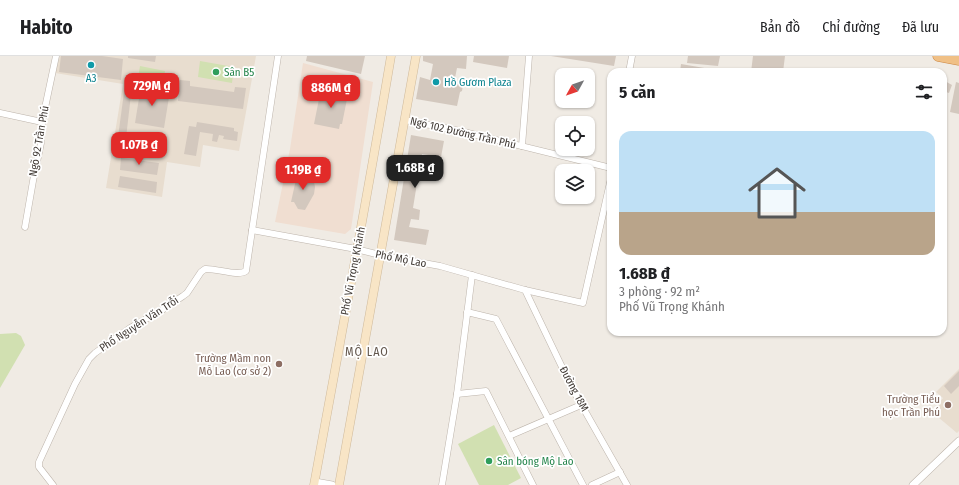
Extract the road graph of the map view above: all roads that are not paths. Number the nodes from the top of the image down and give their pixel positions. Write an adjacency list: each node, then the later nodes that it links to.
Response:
1 (56, 56): 12 (street, Ngõ 92 Trần Phú)
2 (278, 56): 17 (street, Phố Nguyễn Văn Trỗi)
3 (391, 56): 18 (main road, Phố Vũ Trọng Khánh)
4 (416, 56): 11 (main road)
5 (529, 56): 13 (street, Ngõ 102 Đường Trần Phú)
6 (632, 56): 9 (street)
7 (938, 56): 8 (highway)
8 (959, 60)
9 (630, 68)
10 (0, 113): 12 (street)
11 (404, 120): 13 (street, Ngõ 102 Đường Trần Phú); 19 (main road)
12 (42, 122): 16 (street, Ngõ 92 Trần Phú)
13 (522, 146): 14 (street, Ngõ 102 Đường Trần Phú)
14 (607, 167)
15 (607, 196): 21 (street, Phố Mộ Lao)
16 (25, 227)
17 (252, 230): 18 (street, Phố Mộ Lao); 30 (street, Phố Nguyễn Văn Trỗi)
18 (356, 249): 19 (street, Phố Mộ Lao); 29 (main road, Phố Vũ Trọng Khánh)
19 (380, 255): 20 (street, Phố Mộ Lao); 32 (main road)
20 (472, 275): 21 (street, Phố Mộ Lao); 22 (street)
21 (525, 290): 24 (street, Đường 18M)
22 (467, 312): 23 (street); 25 (street)
23 (457, 394): 26 (street); 33 (street)
24 (581, 405): 25 (street); 28 (street, Đường 18M)
25 (548, 419): 26 (street); 35 (street)
26 (509, 436): 34 (street)
27 (959, 441): 38 (street)
28 (620, 472): 36 (street); 37 (street, Đường 18M)
29 (314, 483): 31 (street)
30 (53, 485)
31 (332, 485)
32 (339, 485)
33 (442, 485)
34 (533, 485)
35 (583, 485)
36 (592, 485)
37 (627, 485)
38 (913, 485)

